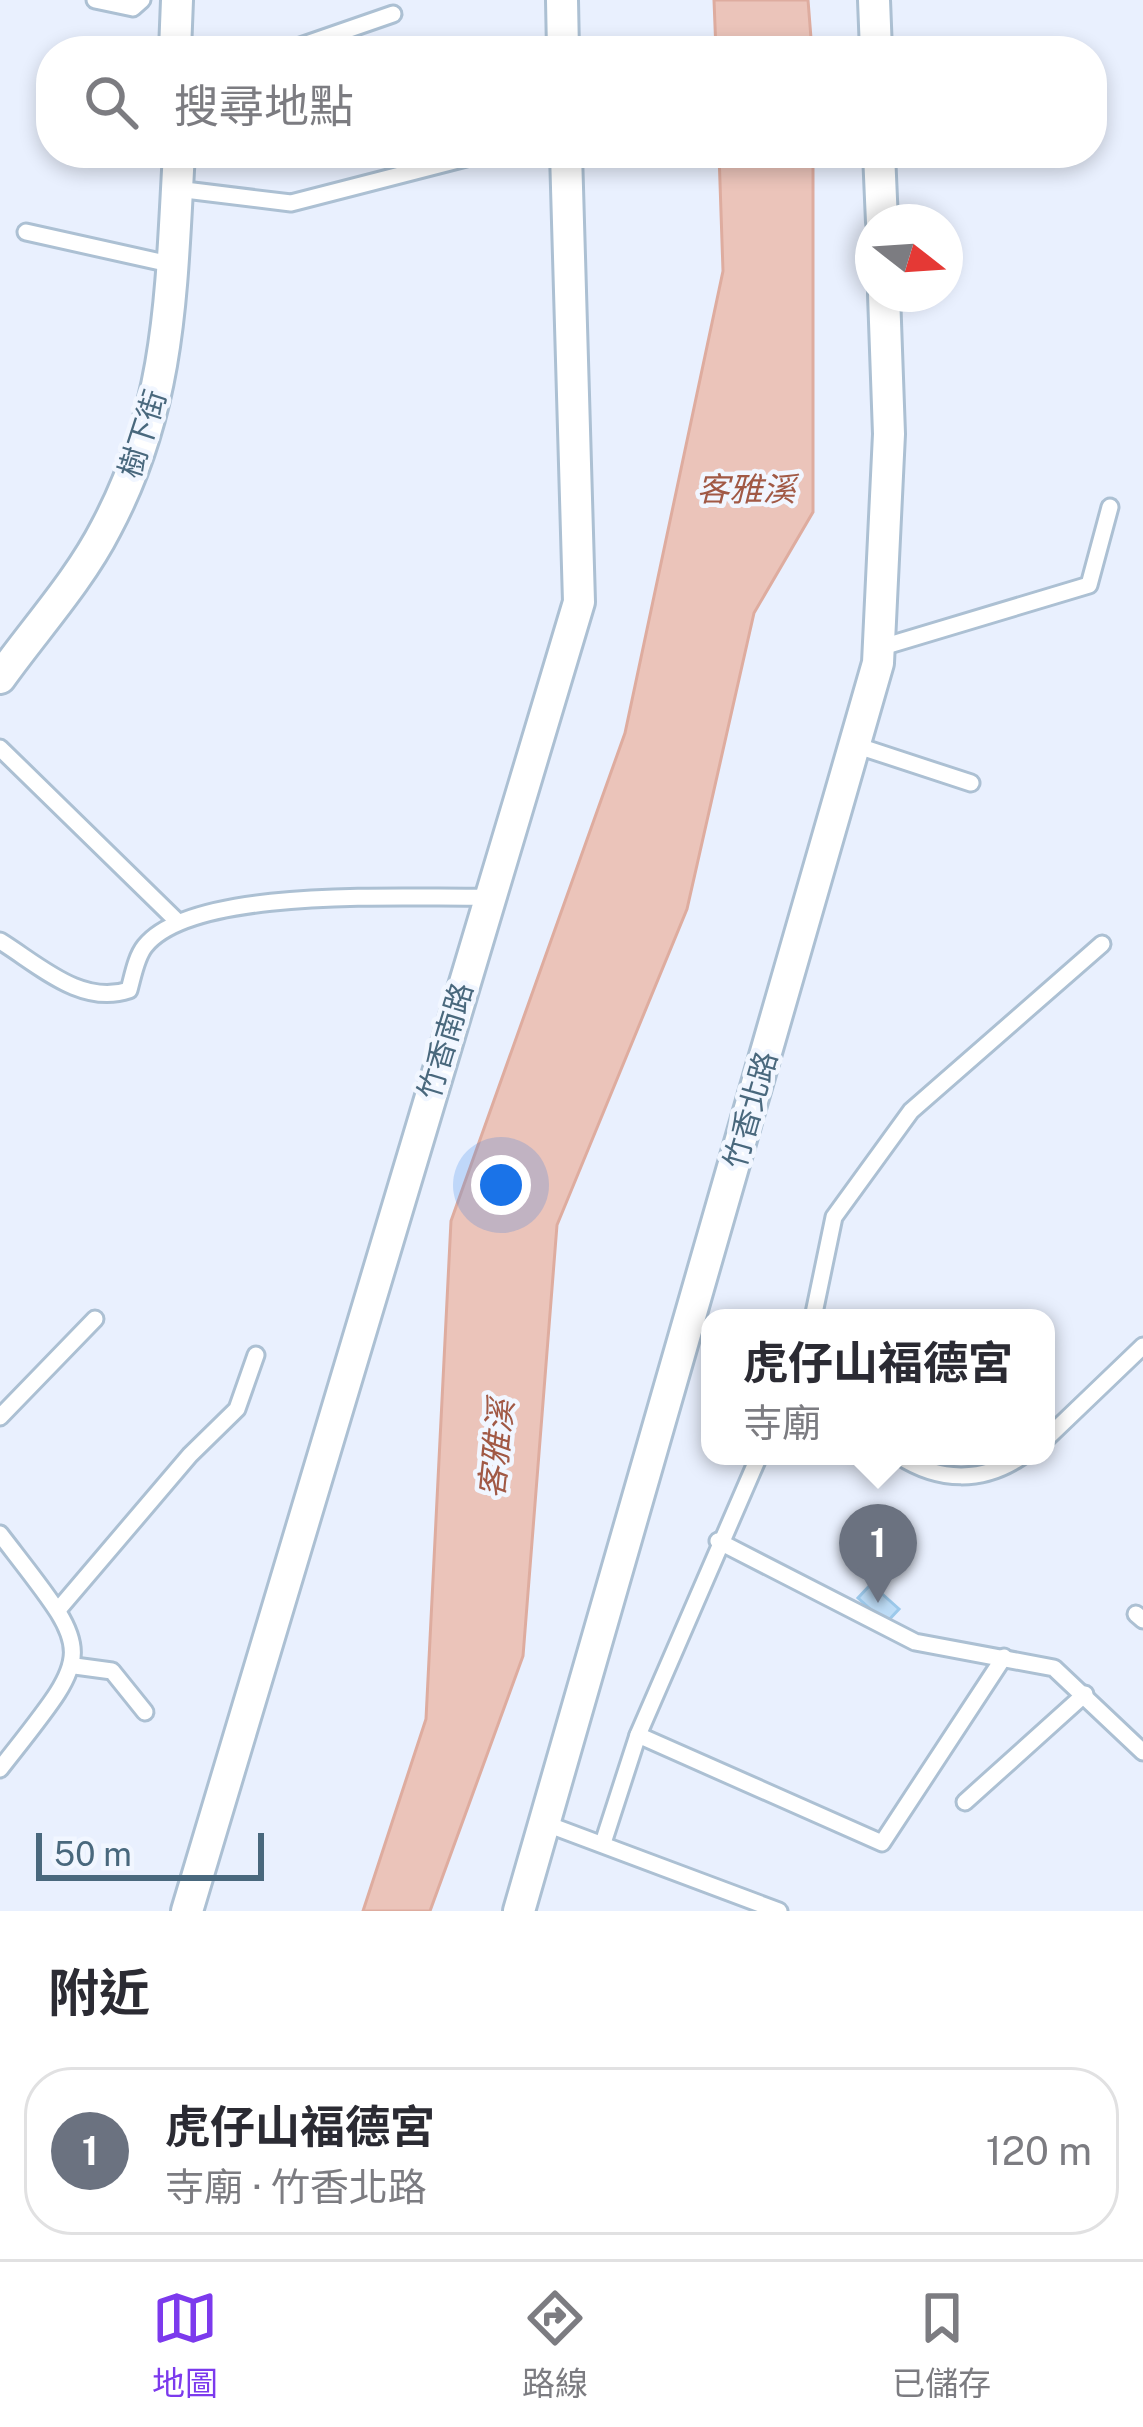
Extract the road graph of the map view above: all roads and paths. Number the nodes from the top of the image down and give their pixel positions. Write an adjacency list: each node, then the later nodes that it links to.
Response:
1 (95, 0): 2 (lane)
2 (142, 0)
3 (177, 0): 7 (street)
4 (562, 0): 9 (street)
5 (874, 0): 10 (street)
6 (393, 14): 8 (lane)
7 (176, 36)
8 (329, 36)
9 (563, 36)
10 (875, 36)
11 (178, 168): 15 (street, 樹下街)
12 (426, 168): 15 (lane)
13 (566, 168): 26 (street, 竹香南路)
14 (879, 168): 16 (street)
15 (177, 189): 18 (street, 樹下街)
16 (880, 204)
17 (26, 232): 18 (lane)
18 (174, 266): 22 (street, 樹下街)
19 (885, 312): 21 (street, 竹香北路)
20 (1110, 507): 21 (lane)
21 (879, 648): 23 (street, 竹香北路)
22 (0, 678)
23 (855, 745): 25 (lane); 30 (street, 竹香北路)
24 (0, 748): 27 (lane)
25 (971, 783)
26 (489, 897): 27 (lane); 54 (street, 竹香南路)
27 (178, 922): 28 (lane)
28 (0, 941)
29 (1102, 944): 31 (lane)
30 (706, 1309)
31 (815, 1309)
32 (95, 1319): 36 (lane)
33 (699, 1337): 52 (street, 竹香北路)
34 (1143, 1346): 37 (lane)
35 (256, 1355): 43 (lane)
36 (0, 1417)
37 (1055, 1430)
38 (755, 1465): 42 (lane)
39 (916, 1465): 40 (lane)
40 (1010, 1465)
41 (0, 1534): 43 (lane)
42 (718, 1541): 44 (lane); 48 (lane)
43 (58, 1610): 45 (lane)
44 (1004, 1657): 46 (lane); 48 (lane)
45 (75, 1666): 47 (lane); 50 (lane)
46 (1085, 1694): 49 (lane); 51 (lane)
47 (145, 1712)
48 (638, 1735): 53 (lane)
49 (1143, 1752)
50 (0, 1768)
51 (964, 1802)
52 (544, 1823): 53 (lane); 55 (street, 竹香北路)
53 (603, 1843): 56 (lane)
54 (187, 1911)
55 (519, 1911)
56 (779, 1911)

